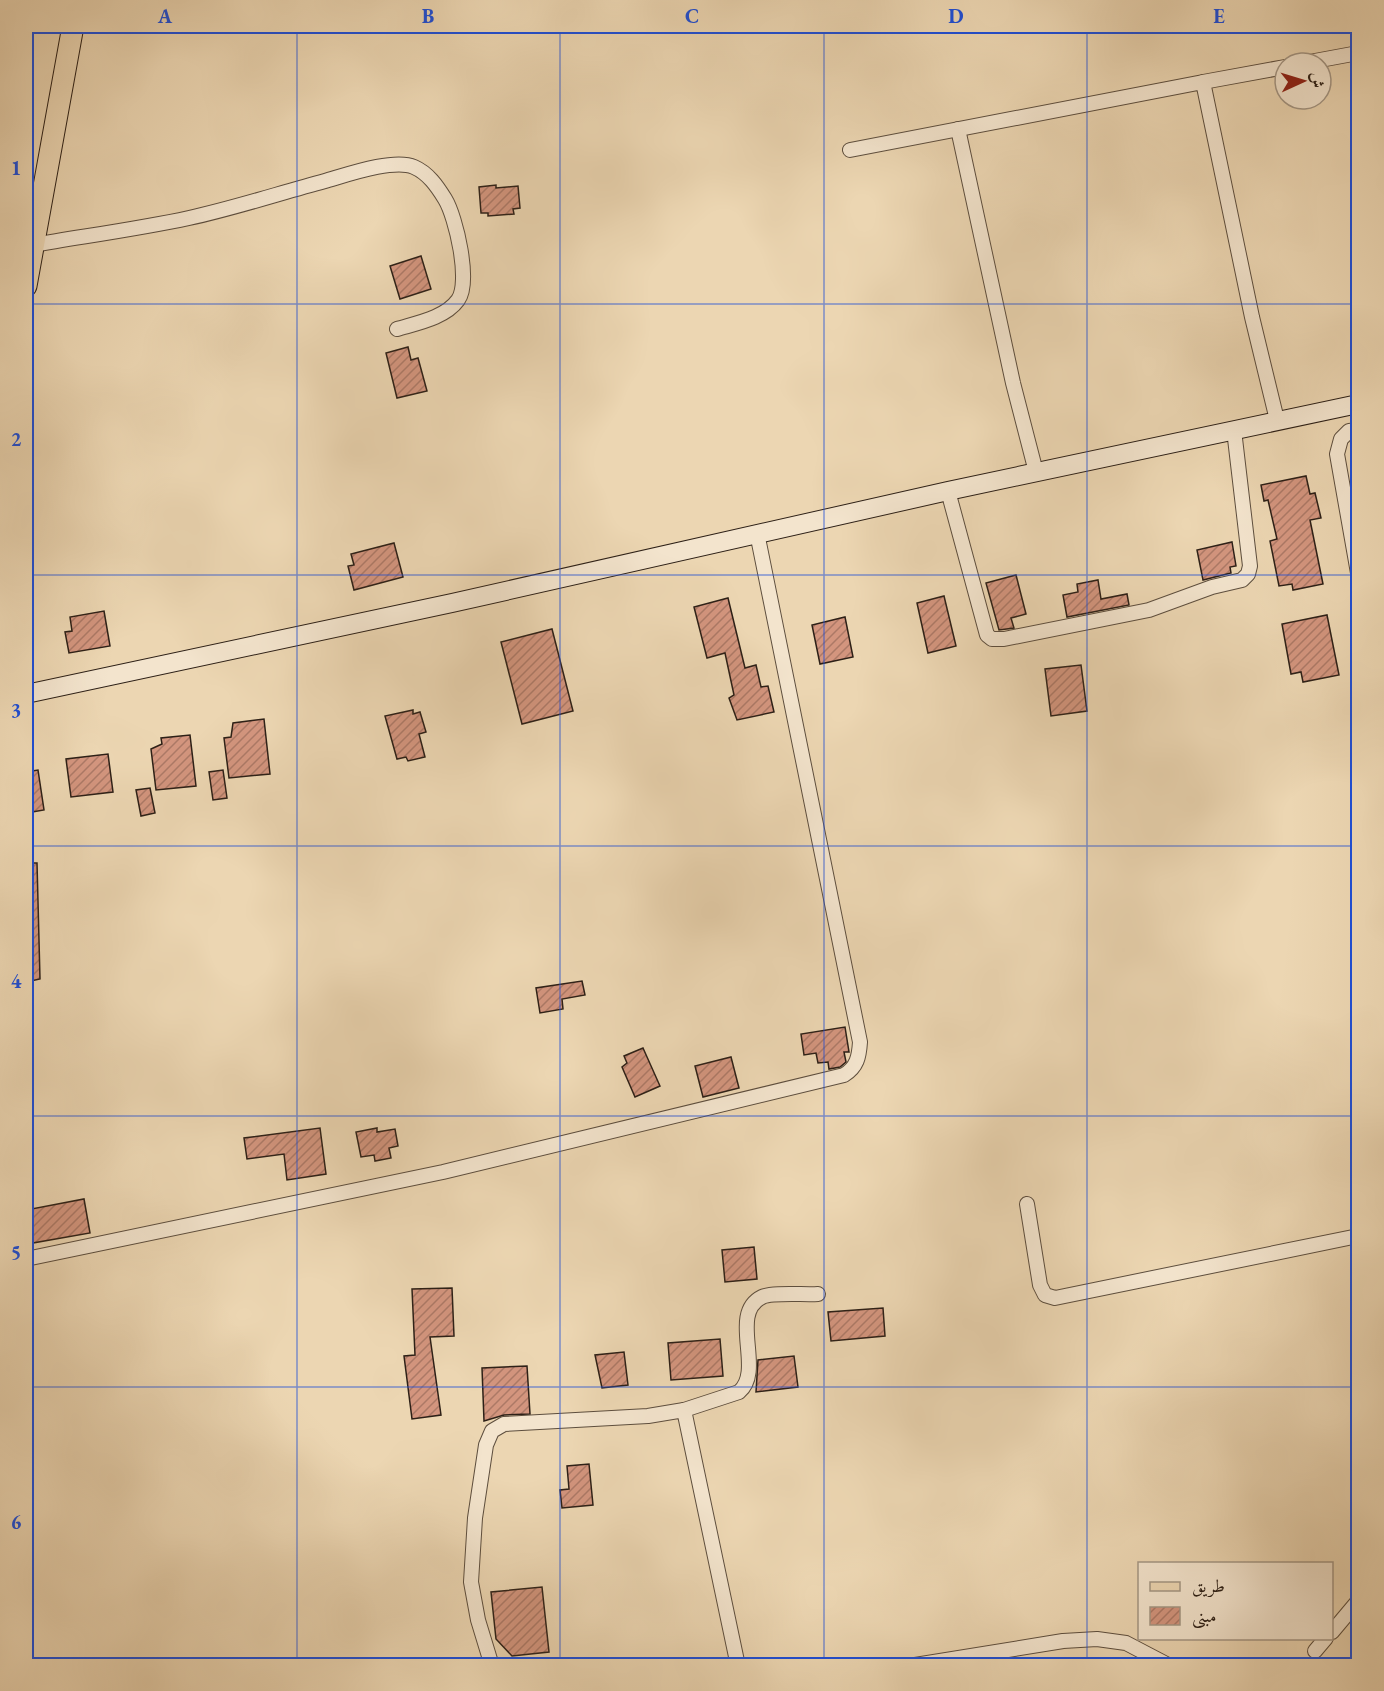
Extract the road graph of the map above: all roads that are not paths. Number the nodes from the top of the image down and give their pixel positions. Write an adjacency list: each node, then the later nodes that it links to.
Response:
1 (73, 26): 8 (main road)
2 (1359, 53): 3 (street)
3 (1333, 58)
4 (1273, 69): 5 (street)
5 (1203, 82): 6 (street); 12 (street)
6 (958, 129): 7 (street); 15 (street)
7 (850, 150)
8 (33, 245): 9 (main road); 10 (street)
9 (26, 286)
10 (397, 329)
11 (1359, 404): 12 (street)
12 (1277, 420): 13 (street)
13 (1234, 430): 15 (street); 16 (street)
14 (1359, 430): 18 (street)
15 (1036, 472): 16 (street)
16 (948, 491): 17 (street)
17 (757, 533): 19 (street); 22 (street)
18 (1359, 573)
19 (26, 694)
20 (1027, 1204): 21 (street)
21 (1359, 1236)
22 (26, 1259)
23 (818, 1294): 24 (street)
24 (684, 1410): 30 (street); 31 (street)
25 (1359, 1601): 26 (street)
26 (1333, 1631)
27 (1324, 1640): 28 (street)
28 (1315, 1651)
29 (1000, 1658): 32 (street); 33 (street)
30 (492, 1665)
31 (738, 1665)
32 (909, 1665)
33 (1170, 1665)

